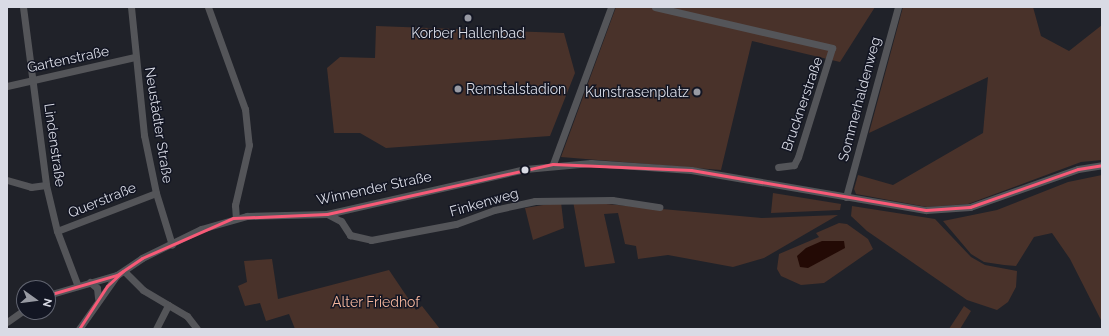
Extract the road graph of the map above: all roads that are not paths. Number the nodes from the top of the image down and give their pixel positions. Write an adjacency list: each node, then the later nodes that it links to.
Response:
1 (23, 7): 8 (street, Lindenstraße)
2 (131, 7): 7 (street, Neustädter Straße)
3 (208, 7): 19 (street)
4 (611, 7): 10 (street)
5 (655, 7): 12 (street, Brucknerstraße)
6 (898, 7): 16 (street, Sommerhaldenweg)
7 (135, 57): 8 (street, Gartenstraße); 15 (street, Neustädter Straße)
8 (32, 80): 9 (street, Gartenstraße); 14 (street, Lindenstraße)
9 (7, 86)
10 (552, 164): 16 (street, Winnender Straße); 18 (street, Winnender Straße)
11 (1102, 165): 16 (street, Winnender Straße)
12 (778, 167)
13 (7, 180): 14 (street)
14 (46, 185): 20 (street, Lindenstraße)
15 (156, 193): 20 (street, Querstraße); 21 (street, Neustädter Straße)
16 (846, 197)
17 (659, 207): 18 (street, Finkenweg)
18 (327, 214): 19 (street, Winnender Straße)
19 (236, 218): 21 (street, Winnender Straße)
20 (57, 231): 25 (street, Lindenstraße)
21 (172, 245): 22 (street, Winnender Straße)
22 (124, 270): 23 (street, Winnender Straße); 28 (street)
23 (117, 275): 24 (street); 27 (street, Winnender Straße)
24 (90, 282): 25 (street); 27 (street)
25 (77, 284): 26 (street)
26 (56, 292)
27 (98, 298): 31 (street, Winnender Straße)
28 (168, 305): 32 (street); 33 (street)
29 (16, 316): 30 (street)
30 (7, 322)
31 (79, 329)
32 (156, 329)
33 (197, 329)

